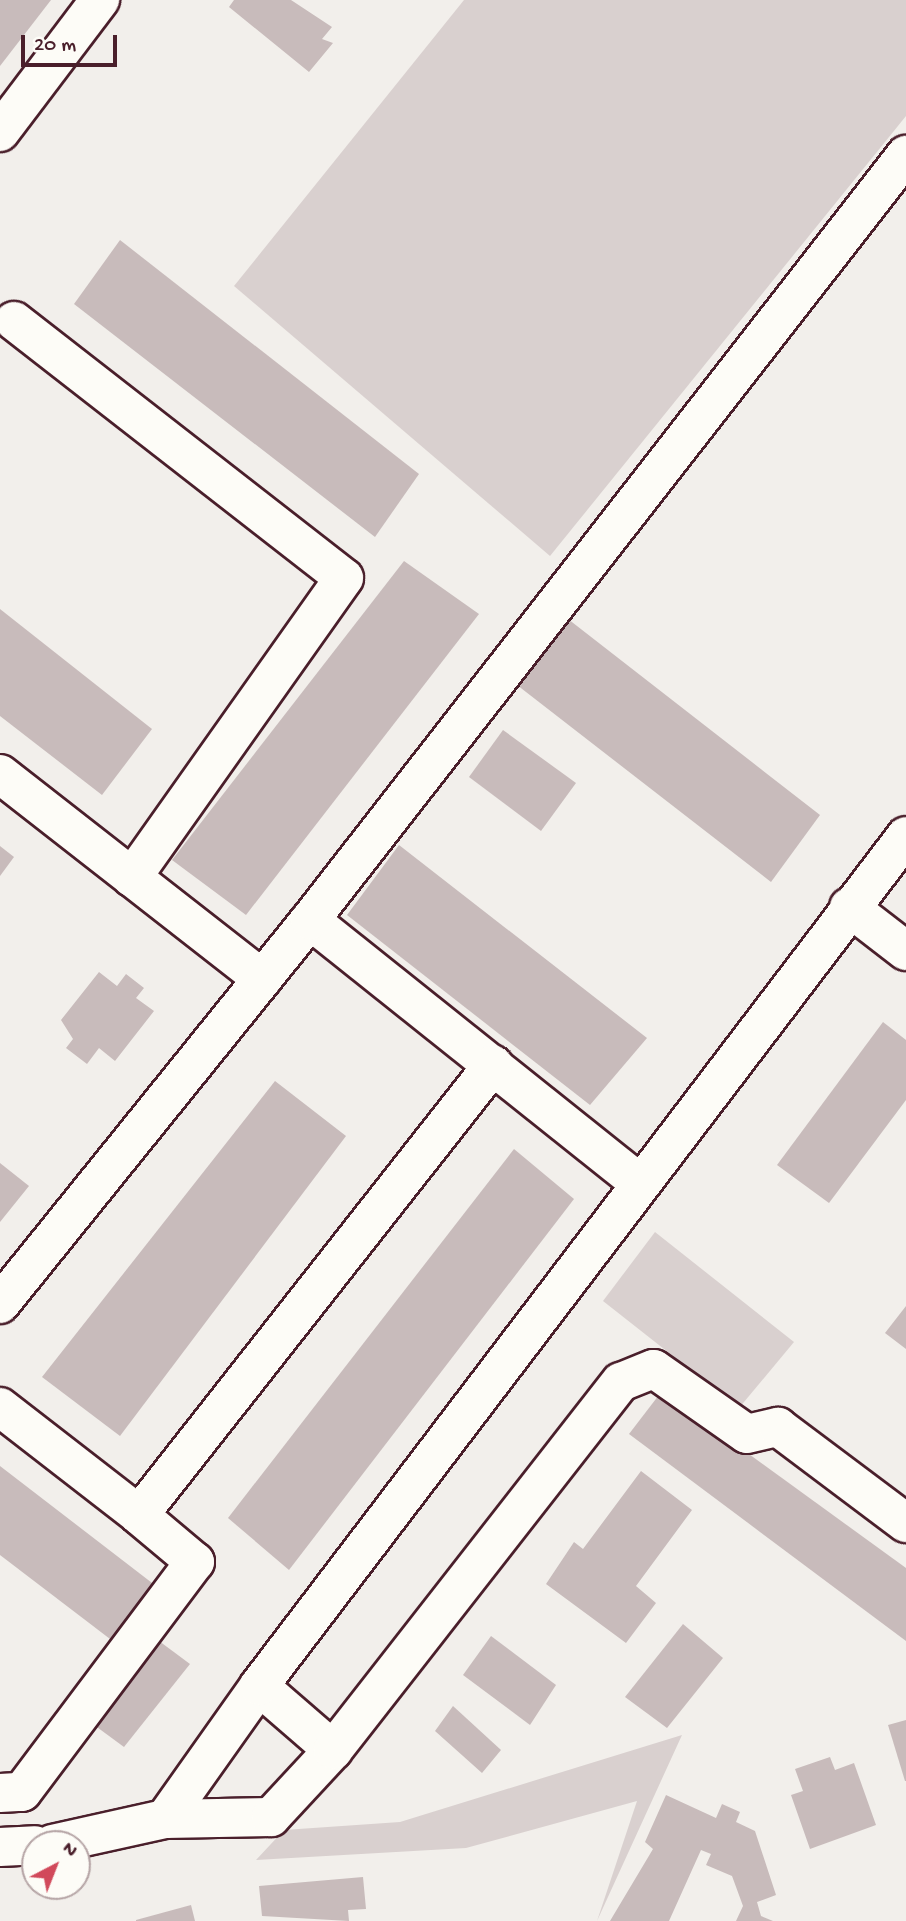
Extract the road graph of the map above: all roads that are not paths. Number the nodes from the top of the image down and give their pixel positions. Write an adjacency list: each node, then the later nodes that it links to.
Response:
1 (100, 0): 2 (lane)
2 (0, 132)
3 (906, 155): 9 (lane)
4 (4, 323): 7 (lane)
5 (0, 774): 7 (lane)
6 (906, 836): 8 (lane)
7 (132, 877): 11 (lane)
8 (849, 906): 10 (lane); 13 (lane)
9 (310, 920): 11 (lane); 12 (lane)
10 (906, 951)
11 (262, 979): 14 (lane)
12 (493, 1065): 13 (lane); 16 (lane)
13 (639, 1183): 18 (lane)
14 (0, 1304)
15 (0, 1406): 16 (lane)
16 (139, 1514): 20 (lane)
17 (906, 1523): 19 (lane)
18 (259, 1686): 19 (lane); 21 (lane)
19 (333, 1750): 21 (lane)
20 (0, 1793)
21 (165, 1819): 22 (lane)
22 (91, 1835)
23 (21, 1846): 24 (lane)
24 (0, 1847)

